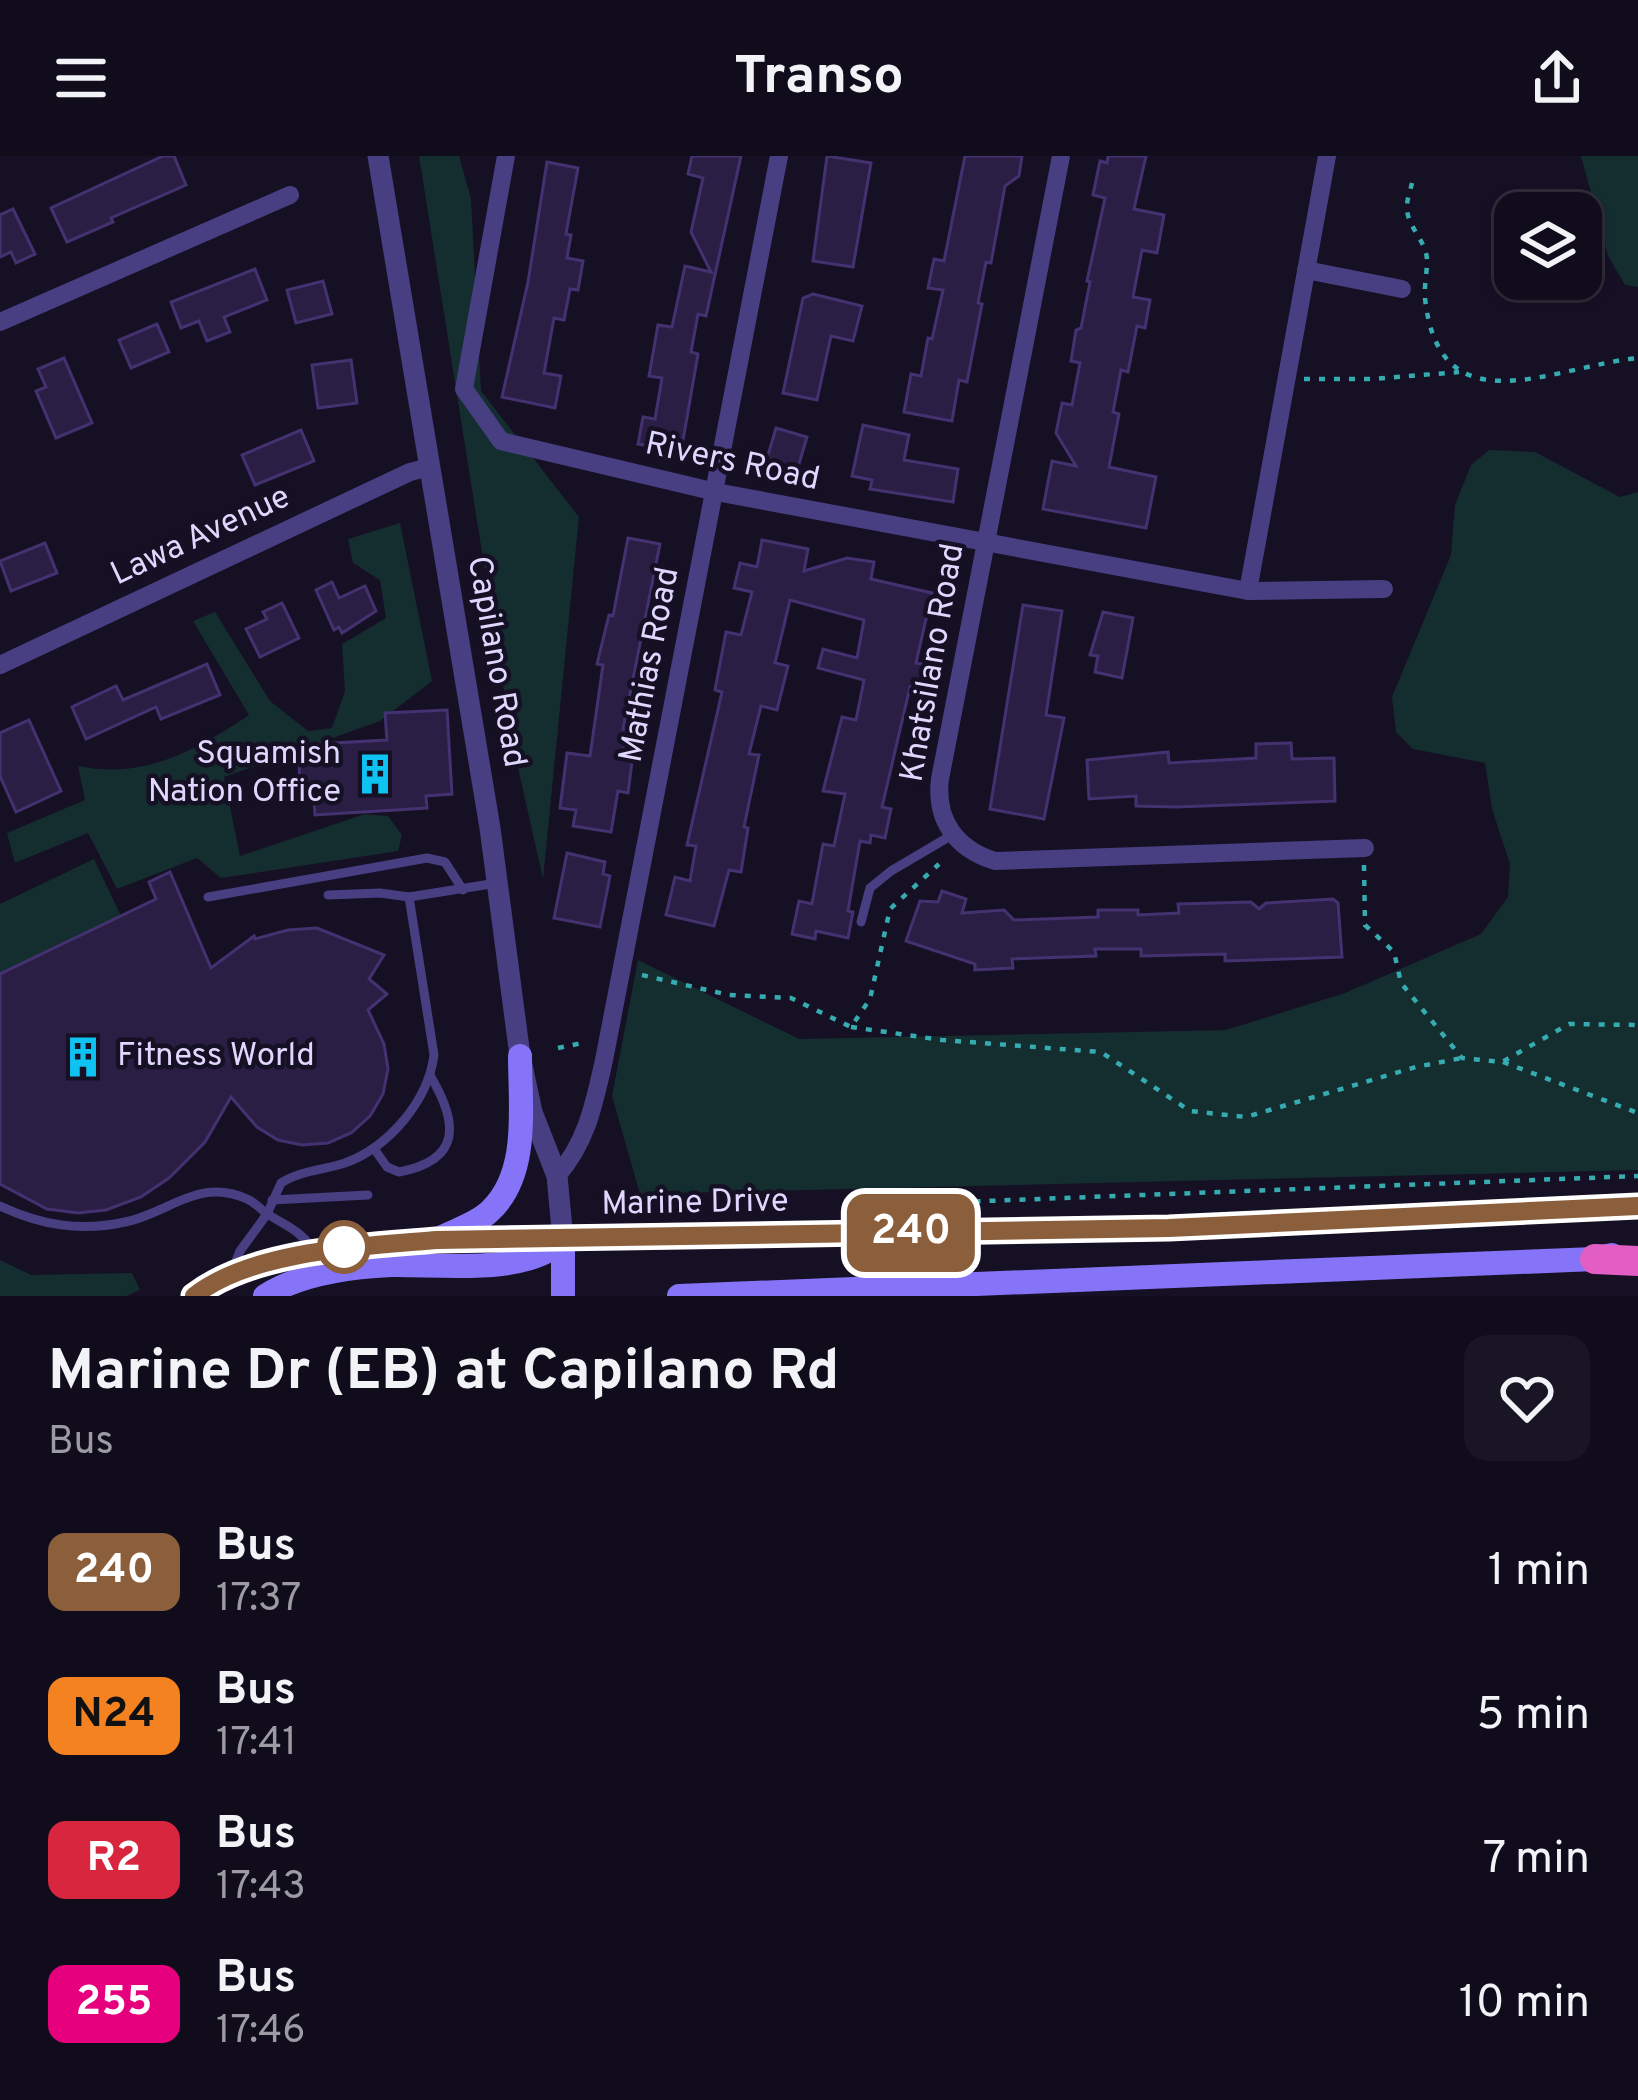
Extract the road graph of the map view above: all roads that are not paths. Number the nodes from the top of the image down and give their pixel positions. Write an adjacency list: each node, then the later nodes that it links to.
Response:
1 (379, 156): 10 (street, Capilano Road)
2 (506, 156): 11 (street, Rivers Road)
3 (779, 156): 11 (street, Mathias Road)
4 (1061, 156): 12 (street, Khatsilano Road)
5 (1328, 156): 7 (street)
6 (290, 195): 9 (street)
7 (1306, 270): 8 (street); 14 (street)
8 (1402, 290)
9 (0, 322)
10 (430, 467): 15 (street, Lawa Avenue); 18 (street, Capilano Road)
11 (716, 492): 12 (street, Rivers Road); 27 (street, Mathias Road)
12 (986, 545): 14 (street, Rivers Road); 16 (street, Khatsilano Road)
13 (1384, 589): 14 (street, Rivers Road)
14 (1248, 591)
15 (0, 665)
16 (957, 839): 17 (street); 23 (lane)
17 (1365, 848)
18 (497, 883): 19 (lane); 24 (street, Capilano Road)
19 (463, 890): 21 (lane); 22 (lane)
20 (328, 895): 22 (lane)
21 (208, 897)
22 (409, 897): 25 (lane)
23 (862, 922)
24 (520, 1056): 27 (street, Capilano Road); 33 (main road)
25 (431, 1077): 26 (lane); 26 (lane)
26 (375, 1150): 29 (lane)
27 (557, 1176): 34 (street, Capilano Road)
28 (368, 1195): 29 (lane)
29 (272, 1200): 32 (lane)
30 (0, 1206): 32 (lane)
31 (1638, 1206): 34 (main road, Marine Drive)
32 (267, 1214): 36 (lane); 39 (lane)
33 (437, 1240): 34 (main road, Marine Drive); 36 (main road, Marine Drive)
34 (563, 1240): 42 (main road); 43 (main road)
35 (1638, 1249): 37 (main road)
36 (315, 1253): 39 (main road, Marine Drive)
37 (1595, 1258): 38 (highway); 40 (main road)
38 (1638, 1261)
39 (230, 1276): 41 (main road, Marine Drive)
40 (1013, 1289): 44 (main road)
41 (194, 1296)
42 (265, 1296)
43 (563, 1296)
44 (679, 1296)

